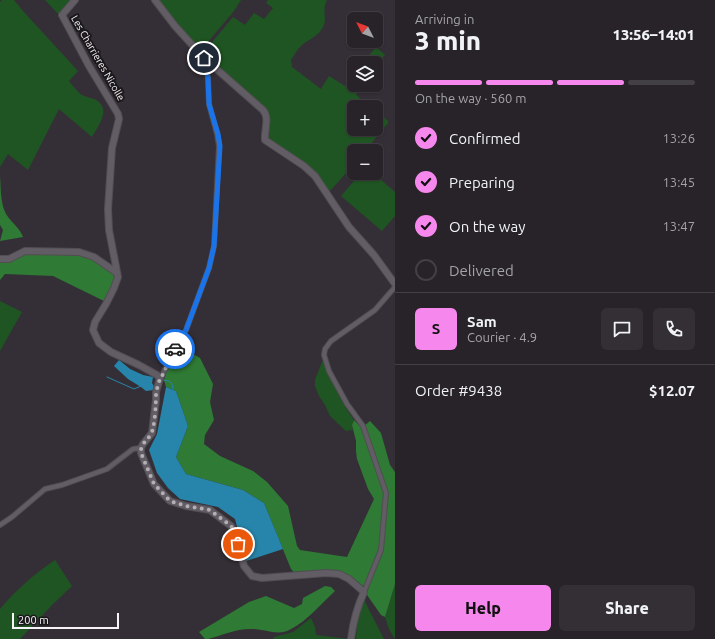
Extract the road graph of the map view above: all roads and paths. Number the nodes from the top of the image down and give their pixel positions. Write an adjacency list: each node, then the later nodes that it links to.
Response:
1 (75, 0): 5 (street, Les Charrieres Nicolle)
2 (155, 0): 3 (street)
3 (204, 58): 6 (street); 8 (street)
4 (0, 259): 5 (street)
5 (117, 273): 8 (street)
6 (395, 284)
7 (395, 287): 11 (street)
8 (160, 378): 9 (street)
9 (141, 448): 10 (street); 11 (street)
10 (0, 525)
11 (364, 592): 12 (street)
12 (351, 639)

